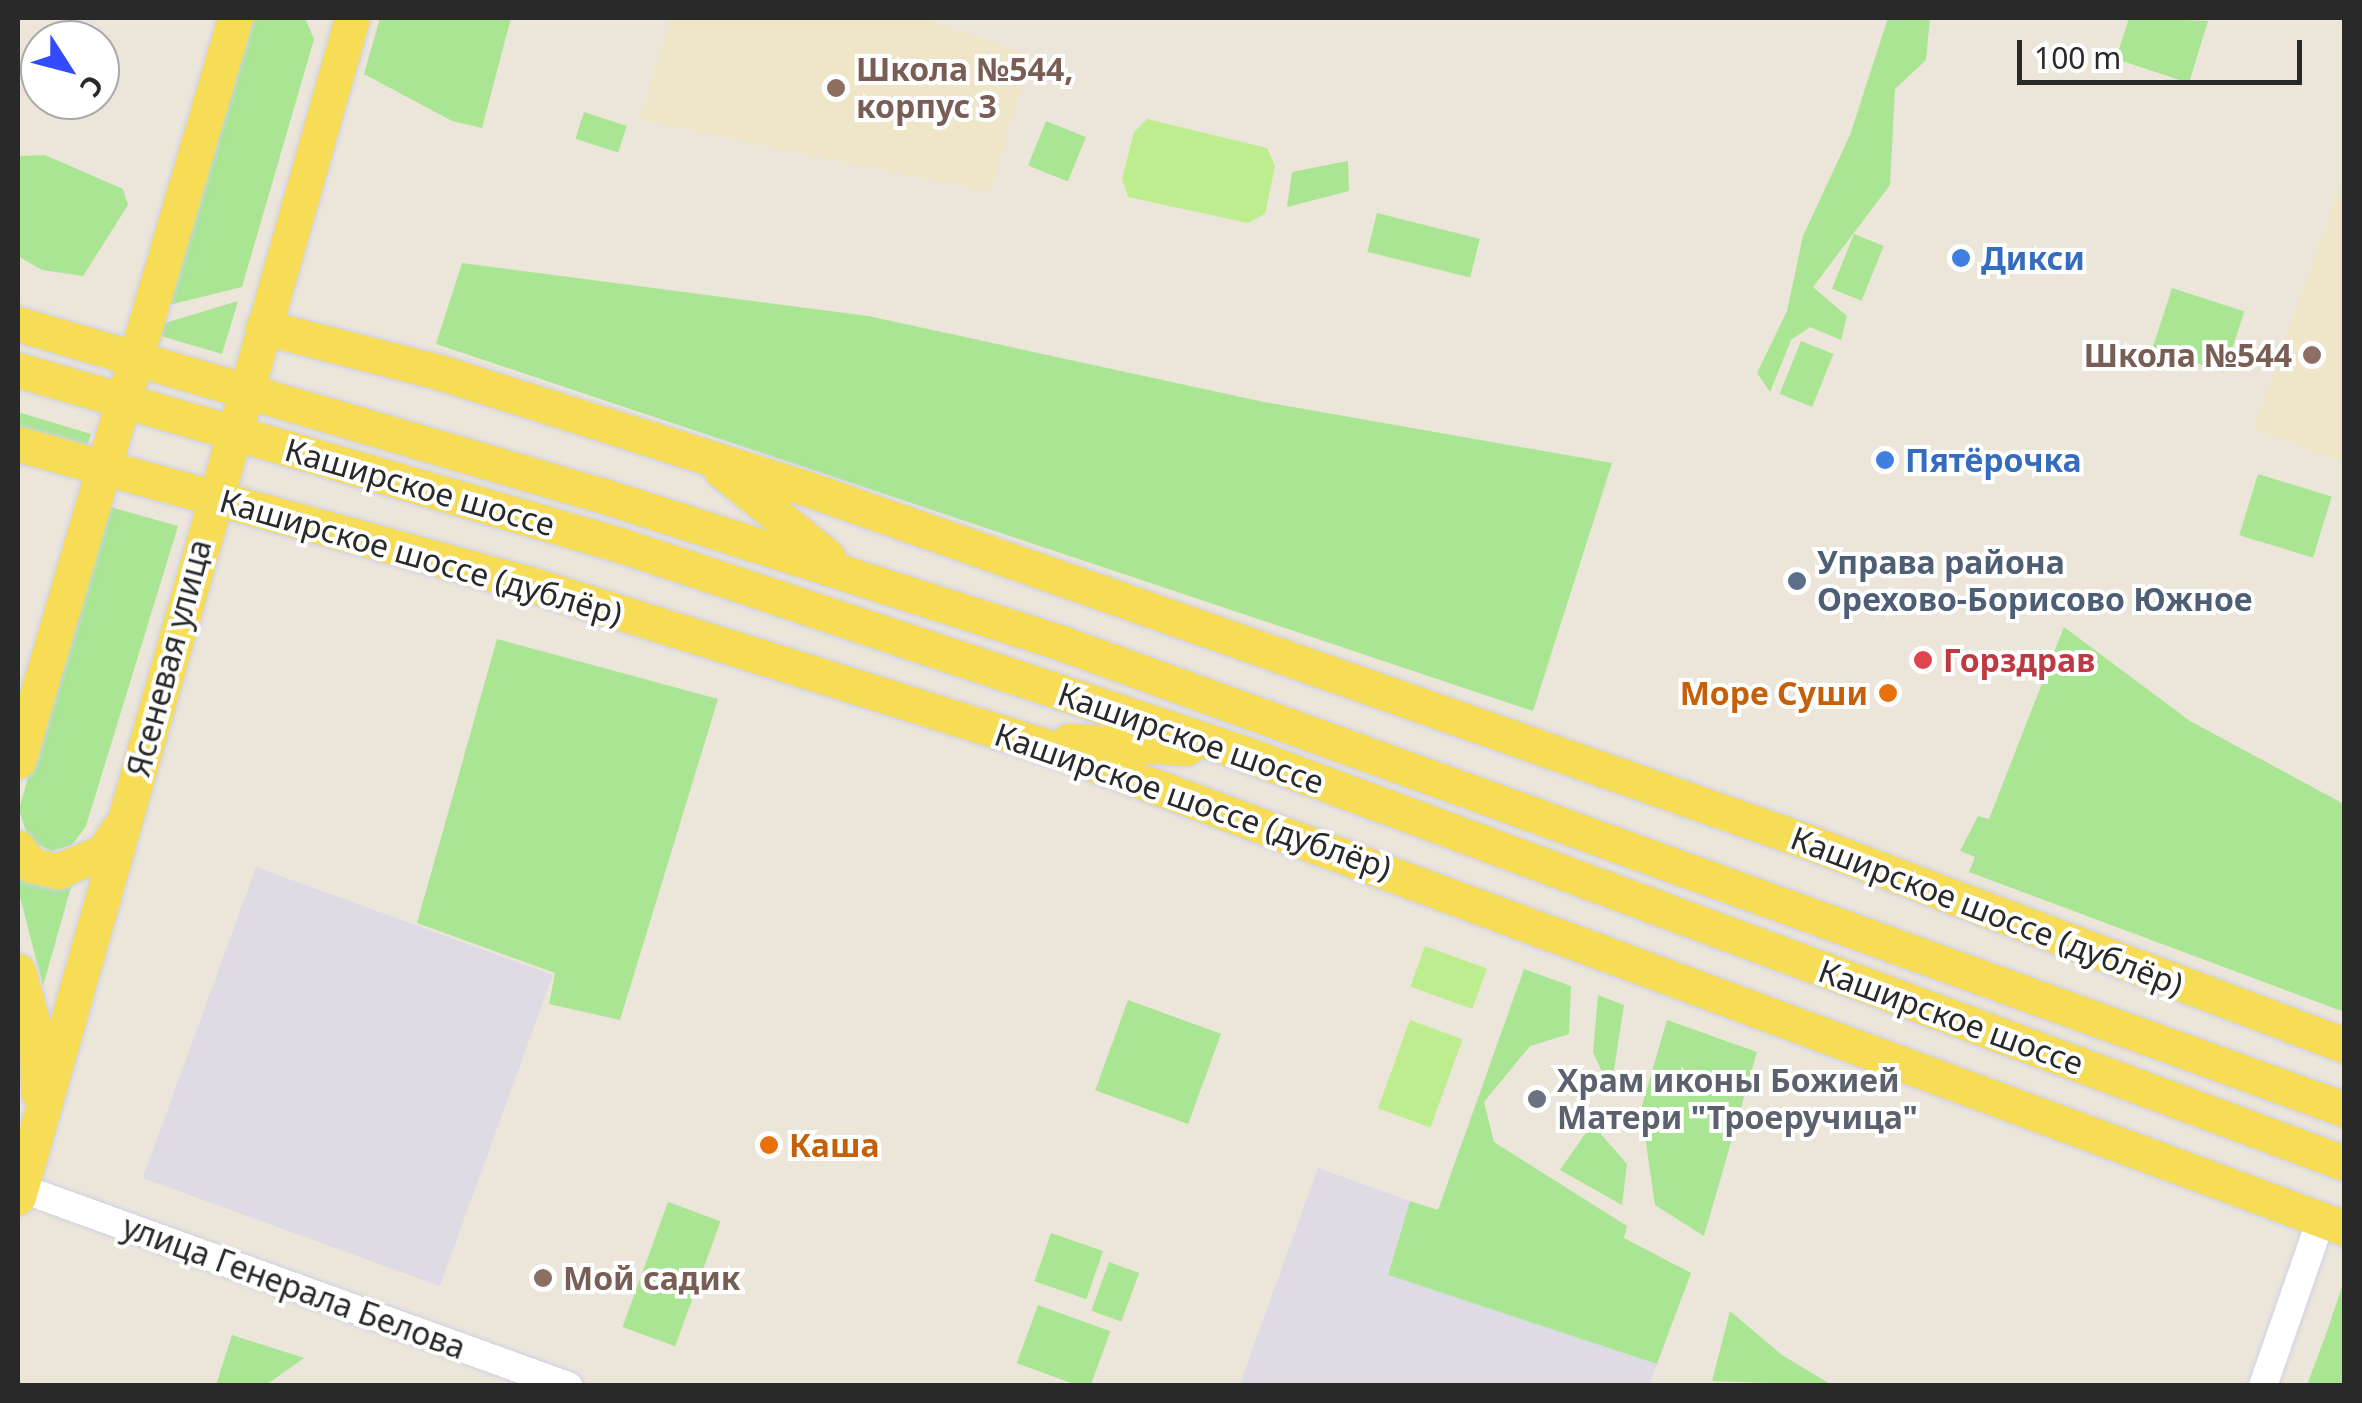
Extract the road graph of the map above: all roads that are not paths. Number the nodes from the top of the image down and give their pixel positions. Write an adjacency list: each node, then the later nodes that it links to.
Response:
1 (235, 18): 7 (main road)
2 (331, 18): 4 (main road)
3 (352, 18): 4 (main road, Ясеневая улица)
4 (341, 55): 6 (main road, Ясеневая улица)
5 (18, 324): 7 (main road, Каширское шоссе)
6 (263, 326): 9 (main road, Ясеневая улица); 13 (main road, Каширское шоссе (дублёр))
7 (134, 358): 9 (main road, Каширское шоссе); 10 (main road)
8 (18, 370): 10 (main road, Каширское шоссе)
9 (244, 391): 11 (main road, Ясеневая улица); 16 (main road, Каширское шоссе)
10 (122, 400): 11 (main road, Каширское шоссе); 14 (main road)
11 (233, 432): 15 (main road, Ясеневая улица); 18 (main road, Каширское шоссе)
12 (18, 444): 14 (main road, Каширское шоссе (дублёр))
13 (709, 460): 16 (main road); 23 (main road, Каширское шоссе (дублёр))
14 (102, 468): 15 (main road, Каширское шоссе (дублёр)); 19 (main road)
15 (213, 499): 17 (main road, Каширское шоссе (дублёр)); 20 (main road, Ясеневая улица)
16 (863, 578): 24 (main road, Каширское шоссе)
17 (1018, 738): 18 (main road); 30 (main road, Каширское шоссе (дублёр))
18 (1237, 751): 28 (main road, Каширское шоссе)
19 (18, 761)
20 (124, 821): 21 (main road); 27 (main road, Ясеневая улица)
21 (18, 848)
22 (18, 971): 27 (main road, Ясеневая улица)
23 (2344, 1045)
24 (2244, 1072): 25 (main road); 26 (main road, Каширское шоссе)
25 (2344, 1079)
26 (2344, 1109)
27 (38, 1127): 29 (main road, Ясеневая улица)
28 (2344, 1163)
29 (19, 1193): 31 (street, улица Генерала Белова)
30 (2333, 1224): 32 (street)
31 (568, 1386)
32 (2262, 1386)

